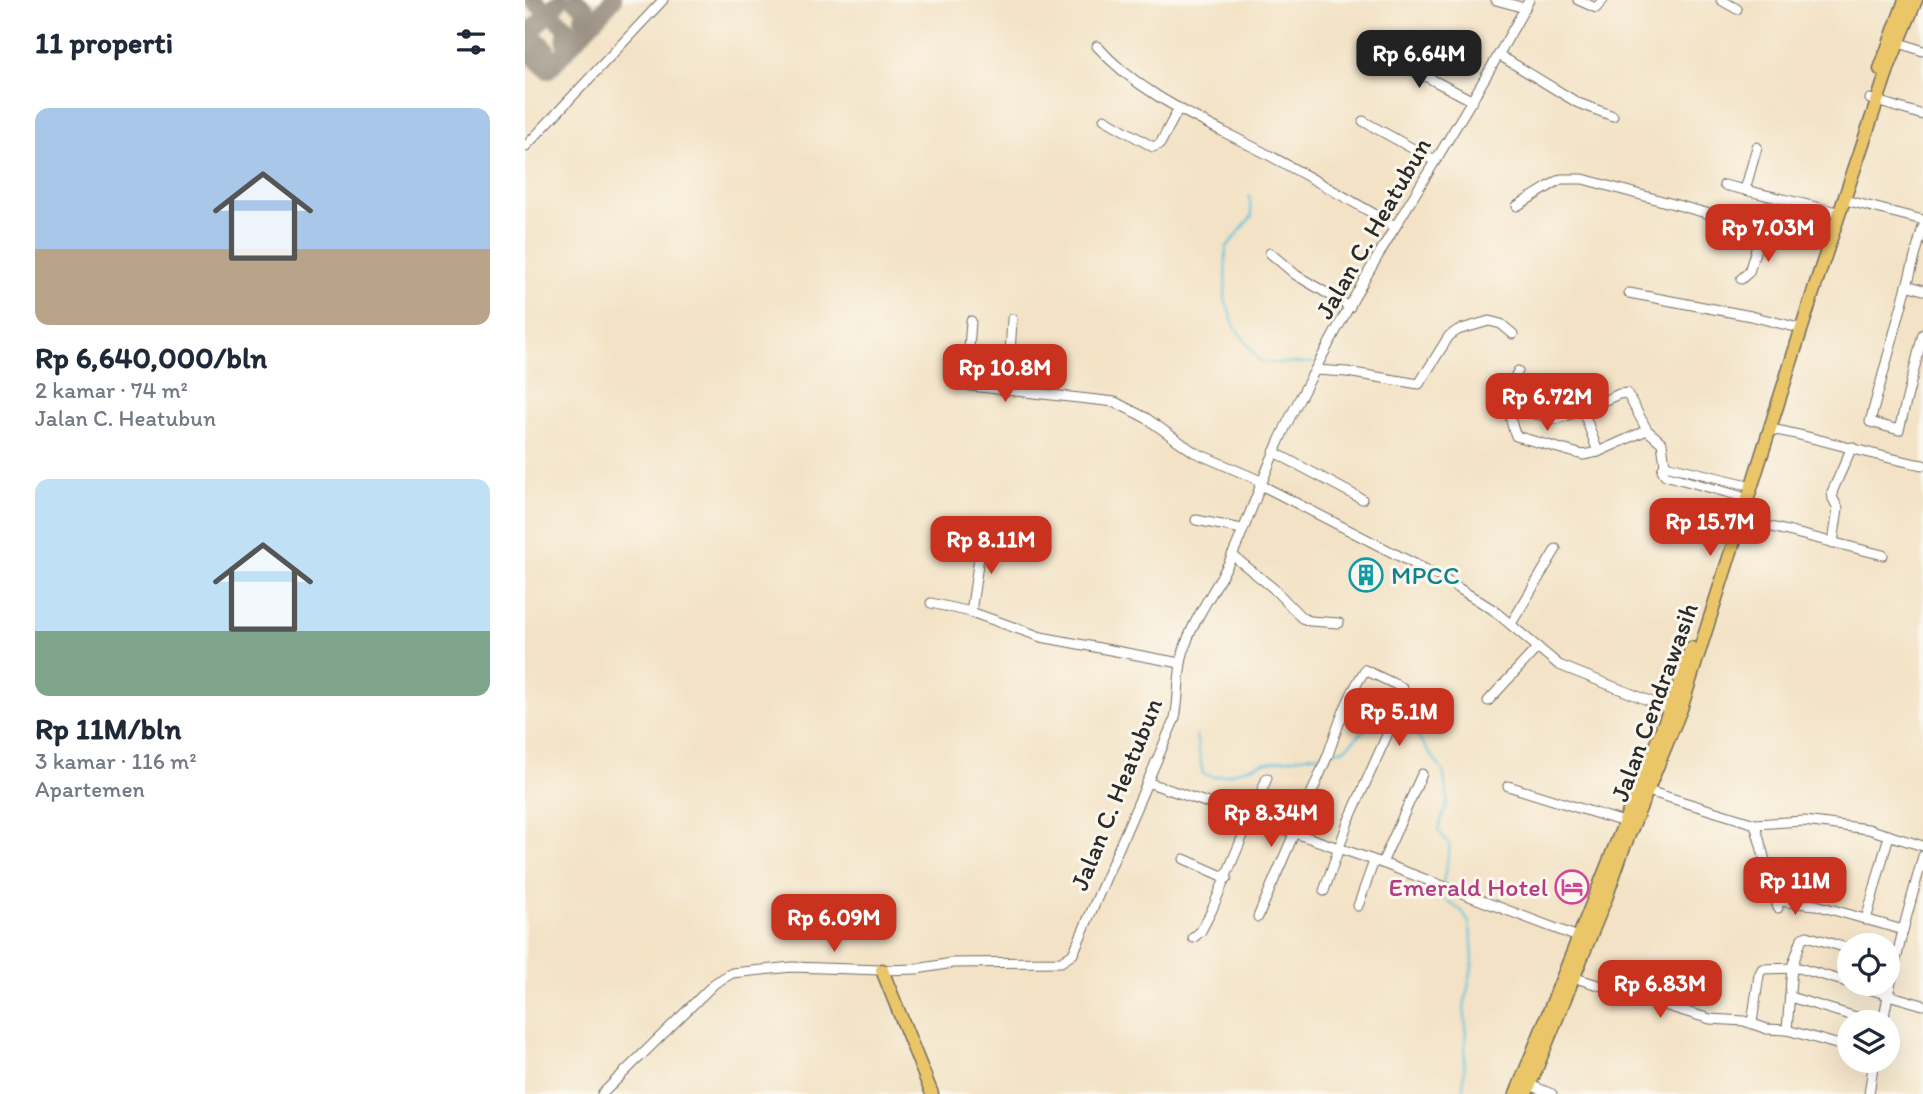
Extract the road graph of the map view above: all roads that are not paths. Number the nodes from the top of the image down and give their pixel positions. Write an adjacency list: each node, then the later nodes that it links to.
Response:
1 (663, 0): 22 (street)
2 (1496, 0): 8 (street)
3 (1578, 0): 4 (street)
4 (1603, 0)
5 (1721, 0): 9 (street)
6 (1905, 0): 15 (main road, Jalan Cendrawasih)
7 (1916, 0): 10 (main road, Jalan Cendrawasih)
8 (1527, 4): 14 (street, Jalan C. Heatubun)
9 (1737, 9)
10 (1900, 43): 12 (street); 15 (main road, Jalan Cendrawasih)
11 (1097, 46): 17 (street)
12 (1923, 51)
13 (1379, 52): 16 (street)
14 (1499, 55): 16 (street, Jalan C. Heatubun); 19 (street)
15 (1874, 100): 18 (street); 27 (main road, Jalan Cendrawasih); 29 (main road, Jalan Cendrawasih)
16 (1473, 101): 24 (street, Jalan C. Heatubun)
17 (1179, 108): 20 (street); 31 (street)
18 (1923, 115)
19 (1613, 116)
20 (1104, 118)
21 (1363, 121): 24 (street)
22 (525, 147)
23 (1757, 147): 26 (street)
24 (1435, 161): 31 (street, Jalan C. Heatubun)
25 (1724, 185): 26 (street)
26 (1745, 190): 29 (street)
27 (1845, 200): 30 (street); 52 (main road, Jalan Cendrawasih)
28 (1517, 205): 33 (street)
29 (1833, 211): 34 (main road, Jalan Cendrawasih)
30 (1923, 220)
31 (1395, 226): 41 (street, Jalan C. Heatubun)
32 (1923, 227): 36 (street)
33 (1762, 229): 34 (street); 37 (street)
34 (1822, 245): 44 (main road, Jalan Cendrawasih)
35 (1270, 253): 41 (street)
36 (1919, 258): 38 (street)
37 (1741, 279)
38 (1907, 285): 39 (street); 46 (street)
39 (1923, 290)
40 (1629, 293): 44 (street)
41 (1350, 307): 47 (street, Jalan C. Heatubun)
42 (1012, 319): 49 (street)
43 (971, 320): 49 (street)
44 (1795, 327): 59 (main road, Jalan Cendrawasih)
45 (1513, 334): 47 (street)
46 (1923, 334)
47 (1315, 370): 55 (street, Jalan C. Heatubun)
48 (1518, 371): 50 (street)
49 (1008, 390): 58 (street)
50 (1510, 408): 51 (street); 56 (street)
51 (1583, 410): 53 (street); 56 (street)
52 (1770, 429): 54 (street); 61 (main road, Jalan Cendrawasih)
53 (1647, 430): 56 (street); 59 (street)
54 (1852, 447): 57 (street); 65 (street)
55 (1274, 452): 58 (street, Jalan C. Heatubun); 60 (street)
56 (1598, 452)
57 (1922, 463)
58 (1260, 483): 63 (street, Jalan C. Heatubun); 72 (street)
59 (1742, 490): 76 (main road, Jalan Cendrawasih)
60 (1362, 499)
61 (1740, 519): 65 (street); 81 (main road, Jalan Cendrawasih)
62 (1196, 520): 63 (street)
63 (1242, 529): 67 (street, Jalan C. Heatubun)
64 (982, 537): 70 (street)
65 (1833, 543): 68 (street)
66 (1556, 549): 72 (street)
67 (1232, 555): 71 (street); 74 (street, Jalan C. Heatubun)
68 (1883, 555)
69 (931, 603): 70 (street)
70 (971, 612): 74 (street)
71 (1339, 623)
72 (1511, 624): 73 (street)
73 (1538, 647): 75 (street); 76 (street)
74 (1180, 663): 79 (street, Jalan C. Heatubun)
75 (1488, 701)
76 (1670, 709): 83 (main road, Jalan Cendrawasih)
77 (1422, 774): 91 (street)
78 (1267, 778): 82 (street)
79 (1147, 782): 82 (street); 103 (street, Jalan C. Heatubun)
80 (1508, 786): 83 (street)
81 (1648, 792): 84 (street); 104 (main road, Jalan Cendrawasih)
82 (1252, 817): 85 (street); 92 (street)
83 (1624, 822): 98 (main road, Jalan Cendrawasih)
84 (1755, 824): 86 (street); 96 (street)
85 (1294, 833): 88 (street); 88 (street); 95 (street)
86 (1889, 835): 87 (street); 96 (street)
87 (1923, 846)
88 (1338, 848): 91 (street); 93 (street)
89 (1923, 856): 97 (street)
90 (1184, 859): 92 (street)
91 (1378, 862): 94 (street); 98 (street)
92 (1227, 878): 99 (street)
93 (1324, 891)
94 (1358, 906)
95 (1258, 917)
96 (1866, 920): 97 (street)
97 (1903, 930): 100 (street)
98 (1578, 937): 117 (main road, Jalan Cendrawasih)
99 (1193, 938)
100 (1900, 938)
101 (1837, 945): 102 (street)
102 (1792, 967): 105 (street); 107 (street); 110 (street)
103 (882, 970): 115 (street, Jalan C. Heatubun); 116 (main road)
104 (1573, 977): 110 (street); 114 (main road, Jalan Cendrawasih)
105 (1837, 979)
106 (1892, 996): 108 (street)
107 (1790, 997): 109 (street); 111 (street)
108 (1923, 1005)
109 (1837, 1011)
110 (1752, 1023): 111 (street)
111 (1787, 1030): 112 (street)
112 (1837, 1044)
113 (1872, 1073): 119 (street)
114 (1528, 1090): 118 (street)
115 (602, 1094)
116 (932, 1094)
117 (1516, 1094)
118 (1552, 1094)
119 (1869, 1094)

